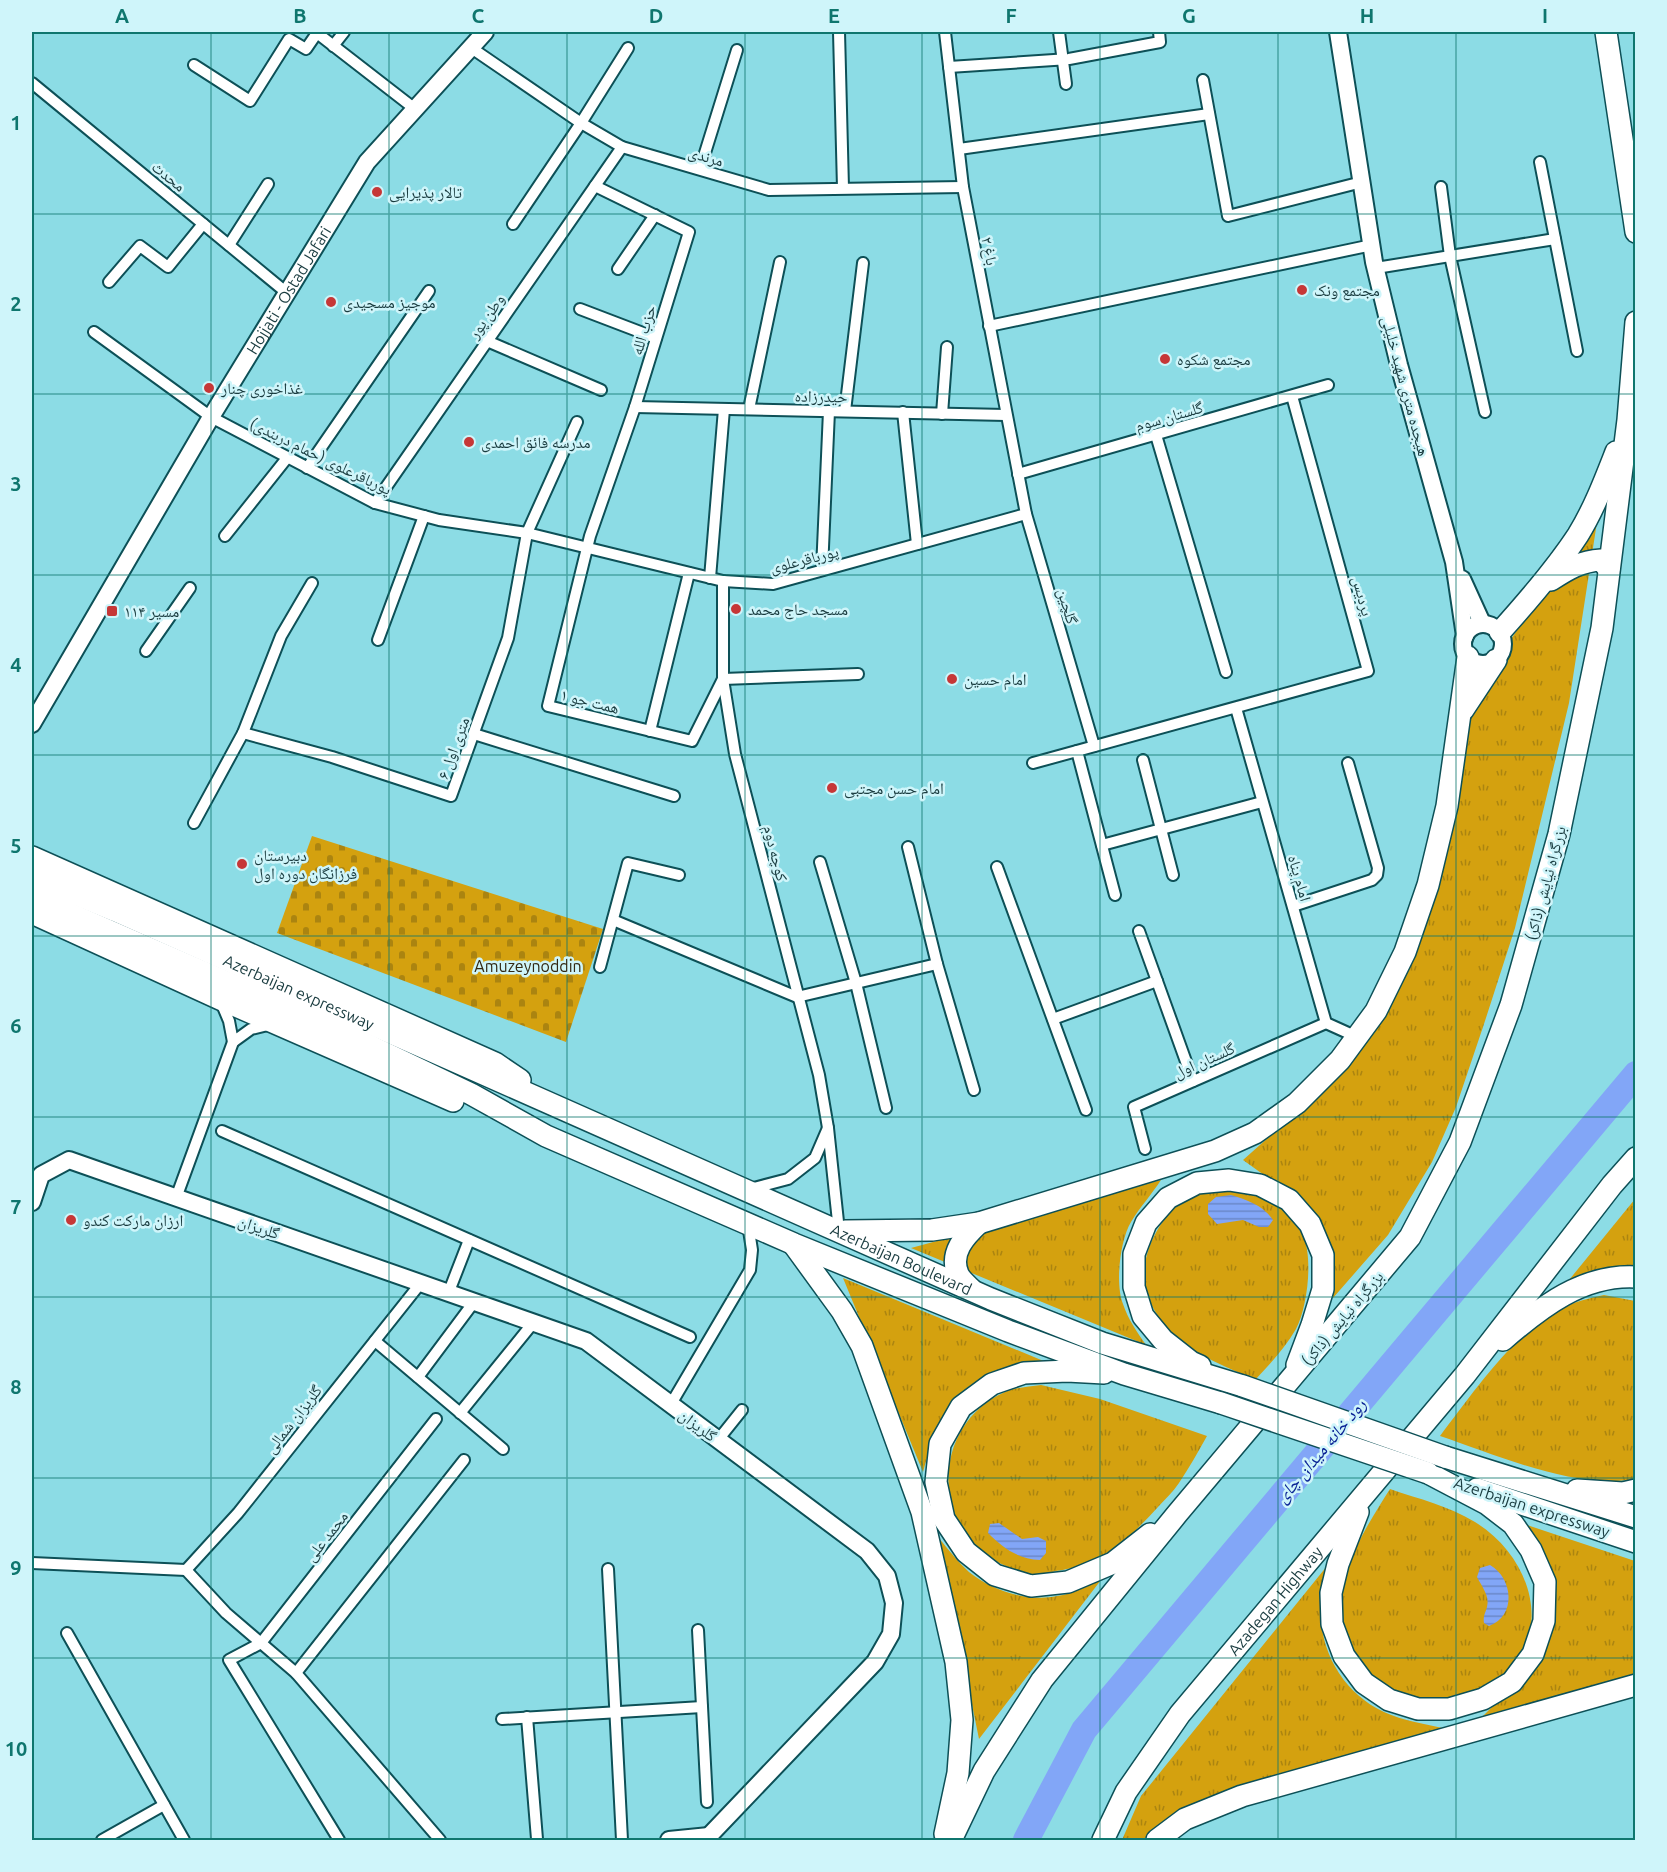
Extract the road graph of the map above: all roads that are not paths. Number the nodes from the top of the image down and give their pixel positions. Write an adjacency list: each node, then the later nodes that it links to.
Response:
1 (344, 32): 9 (street)
2 (485, 32): 10 (main road, Hojjati - Ostad Jafari)
3 (839, 32): 31 (street)
4 (945, 32): 15 (street, باغ ۲)
5 (1059, 32): 13 (street)
6 (1159, 32): 13 (street)
7 (1338, 32): 26 (main road, هیجده متری شهید خلیلی)
8 (1606, 32): 35 (highway)
9 (333, 46): 14 (street); 19 (street)
10 (470, 47): 19 (main road, Hojjati - Ostad Jafari); 21 (street, مرندی)
11 (628, 48): 21 (street)
12 (737, 50): 25 (street)
13 (1064, 60): 15 (street); 18 (street)
14 (194, 65)
15 (949, 67): 23 (street, باغ ۲)
16 (1203, 80): 20 (street)
17 (32, 83): 33 (street, محدث)
18 (1066, 84)
19 (415, 108): 46 (main road, Hojjati - Ostad Jafari)
20 (1209, 114): 23 (street); 26 (street)
21 (581, 123): 22 (street, مرندی); 34 (street)
22 (622, 147): 25 (street, مرندی); 28 (street, وطن پور)
23 (959, 148): 29 (street, باغ ۲)
24 (1540, 162): 36 (street)
25 (700, 170): 31 (street, مرندی)
26 (1362, 182): 38 (main road, هیجده متری شهید خلیلی)
27 (268, 184): 37 (street)
28 (595, 186): 32 (street, حزب الله); 52 (street, وطن پور)
29 (963, 187): 31 (street, مرندی); 49 (street, باغ ۲)
30 (1441, 187): 39 (street)
31 (843, 188)
32 (655, 215): 43 (street); 51 (street, حزب الله)
33 (203, 224): 37 (street, محدث); 44 (street)
34 (513, 224)
35 (1635, 232)
36 (1555, 239): 39 (street); 54 (street)
37 (229, 245): 46 (street, محدث)
38 (1372, 245): 42 (main road, هیجده متری شهید خلیلی); 49 (street)
39 (1450, 256): 42 (street); 64 (street)
40 (780, 262): 60 (street)
41 (863, 263): 62 (street)
42 (1376, 268): 82 (main road, هیجده متری شهید خلیلی)
43 (618, 269)
44 (109, 282)
45 (429, 291): 72 (street)
46 (287, 293): 67 (main road, Hojjati - Ostad Jafari)
47 (580, 309): 51 (street)
48 (1635, 322): 68 (highway, بزرگراه نیایش (ذاکر))
49 (989, 326): 66 (street, باغ ۲)
50 (94, 332): 67 (street, پورباقرعلوی (حمام دربندی))
51 (656, 338): 58 (street, حزب الله)
52 (488, 341): 56 (street); 74 (street, وطن پور)
53 (947, 347): 65 (street)
54 (1577, 351)
55 (1328, 386): 57 (street, گلستان سوم)
56 (600, 390)
57 (1292, 396): 70 (street, گلستان سوم); 100 (street, پردیس)
58 (635, 407): 59 (street, حیدرزاده); 79 (street, حزب الله)
59 (724, 409): 60 (street, حیدرزاده); 86 (street)
60 (749, 409): 61 (street, حیدرزاده)
61 (829, 411): 62 (street, حیدرزاده); 84 (street)
62 (845, 411): 63 (street, حیدرزاده)
63 (903, 412): 65 (street, حیدرزاده); 80 (street)
64 (1485, 412)
65 (942, 414): 66 (street, حیدرزاده)
66 (1006, 415): 73 (street, باغ ۲)
67 (210, 417): 71 (street, پورباقرعلوی (حمام دربندی)); 102 (main road, Hojjati - Ostad Jafari)
68 (1628, 420): 83 (highway, بزرگراه نیایش (ذاکر)); 89 (highway)
69 (577, 422): 77 (street, ۶ متری اول)
70 (1156, 435): 73 (street, گلستان سوم); 97 (street)
71 (287, 458): 72 (street, پورباقرعلوی (حمام دربندی)); 78 (street)
72 (307, 468): 74 (street, پورباقرعلوی (حمام دربندی))
73 (1018, 474): 75 (street, گلچین)
74 (375, 503): 76 (street, پورباقرعلوی (حمام دربندی))
75 (1026, 514): 80 (street, پورباقرعلوی); 106 (street, گلچین)
76 (424, 516): 77 (street, پورباقرعلوی (حمام دربندی)); 93 (street)
77 (527, 533): 81 (street, پورباقرعلوی (حمام دربندی)); 105 (street, ۶ متری اول)
78 (225, 536)
79 (591, 536): 81 (street, همت جو ۱)
80 (917, 544): 84 (street, پورباقرعلوی)
81 (587, 548): 85 (street, پورباقرعلوی); 103 (street, همت جو ۱)
82 (1454, 562): 91 (main road, هیجده متری شهید خلیلی); 92 (main road, هیجده متری شهید خلیلی)
83 (1610, 569): 89 (highway); 168 (highway, بزرگراه نیایش (ذاکر))
84 (822, 570): 87 (street, پورباقرعلوی)
85 (689, 573): 86 (street, پورباقرعلوی); 103 (street)
86 (710, 578): 87 (street, پورباقرعلوی)
87 (723, 581): 99 (street, کوچه دوم)
88 (312, 583): 104 (street)
89 (1541, 586): 91 (highway)
90 (190, 588): 94 (street)
91 (1491, 627): 92 (main road); 96 (main road)
92 (1465, 636): 95 (main road)
93 (378, 640)
94 (146, 651)
95 (1468, 657): 96 (main road); 101 (highway)
96 (1496, 660): 101 (highway)
97 (1226, 672)
98 (858, 674): 99 (street)
99 (723, 679): 103 (street, همت جو ۱); 132 (street, کوچه دوم)
100 (1236, 708): 106 (street); 112 (street, امام پناه)
101 (1459, 716): 137 (highway)
102 (32, 724)
103 (650, 731)
104 (243, 733): 105 (street, ۶ متری اول); 113 (street)
105 (474, 734): 111 (street)
106 (1094, 747): 107 (street)
107 (1077, 751): 109 (street); 115 (street)
108 (1143, 760): 114 (street)
109 (1033, 763)
110 (1348, 763): 124 (street)
111 (674, 796)
112 (1262, 802): 114 (street); 124 (street, امام پناه)
113 (194, 823)
114 (1161, 829): 115 (street); 121 (street)
115 (1102, 845): 122 (street)
116 (908, 847): 128 (street)
117 (820, 862): 131 (street)
118 (33, 863): 142 (highway, Azerbaijan expressway)
119 (997, 867): 134 (street)
120 (679, 875): 126 (street)
121 (1173, 875)
122 (1115, 895)
123 (32, 897): 146 (highway, Azerbaijan expressway)
124 (1293, 906): 136 (street, امام پناه)
125 (32, 913): 133 (highway)
126 (613, 920): 129 (street); 132 (street)
127 (1138, 931): 130 (street)
128 (937, 964): 131 (street); 140 (street)
129 (600, 967)
130 (1157, 981): 134 (street); 139 (street)
131 (856, 983): 132 (street); 141 (street)
132 (797, 997): 144 (street, کوچه دوم)
133 (220, 999): 135 (highway); 138 (street)
134 (1053, 1019): 143 (street)
135 (275, 1023): 138 (street); 146 (highway)
136 (1326, 1023): 137 (street); 139 (street, گلستان اول)
137 (1357, 1037): 152 (highway)
138 (232, 1042): 150 (street)
139 (1193, 1081): 147 (street, گلستان اول)
140 (974, 1090)
141 (886, 1108)
142 (566, 1110): 149 (highway, Azerbaijan Boulevard)
143 (1086, 1110)
144 (828, 1128): 149 (street); 154 (street, کوچه دوم)
145 (222, 1131): 155 (street)
146 (546, 1136): 153 (highway, Azerbaijan Boulevard)
147 (1145, 1149)
148 (1635, 1158): 166 (highway)
149 (746, 1190): 154 (highway, Azerbaijan Boulevard)
150 (176, 1198): 151 (main road, گلریزان); 158 (main road, گلریزان)
151 (32, 1202)
152 (979, 1222): 154 (highway); 159 (highway)
153 (748, 1224): 156 (highway, Azerbaijan Boulevard); 170 (street)
154 (839, 1231): 159 (highway, Azerbaijan Boulevard)
155 (469, 1240): 160 (street); 163 (street)
156 (794, 1245): 165 (highway, Azerbaijan Boulevard); 206 (highway)
157 (1635, 1277): 166 (highway)
158 (420, 1284): 160 (main road, گلریزان); 164 (street, گلریزان شمالی)
159 (973, 1291): 169 (highway, Azerbaijan Boulevard)
160 (448, 1293): 161 (main road, گلریزان)
161 (474, 1302): 162 (main road, گلریزان); 167 (street)
162 (533, 1323): 170 (main road, گلریزان); 172 (street)
163 (690, 1337)
164 (375, 1341): 167 (street); 186 (street, گلریزان شمالی)
165 (1125, 1374): 177 (highway, Azerbaijan Boulevard, bridge); 181 (highway)
166 (1465, 1375): 180 (highway, Azadegan Highway)
167 (418, 1377): 172 (street)
168 (1290, 1382): 169 (highway); 181 (highway)
169 (1243, 1386): 178 (highway, Azerbaijan expressway, bridge)
170 (671, 1404): 174 (main road, گلریزان)
171 (742, 1410): 174 (street)
172 (460, 1413): 175 (street)
173 (436, 1419): 189 (street, محمد علی)
174 (718, 1440): 198 (main road, گلریزان)
175 (503, 1449)
176 (464, 1460): 190 (street)
177 (1428, 1473): 180 (highway); 183 (highway, Azerbaijan expressway)
178 (1545, 1488): 179 (highway); 182 (highway, Azerbaijan expressway)
179 (1635, 1490)
180 (1363, 1498): 208 (highway, Azadegan Highway)
181 (1177, 1514): 207 (highway)
182 (1635, 1517)
183 (1635, 1542)
184 (32, 1563): 186 (street)
185 (608, 1569): 193 (street)
186 (186, 1570): 189 (street)
187 (698, 1630): 192 (street)
188 (67, 1633): 197 (street)
189 (261, 1643): 190 (street); 202 (street, محمد علی)
190 (297, 1672): 203 (street)
191 (1635, 1685): 209 (highway)
192 (702, 1707): 193 (street); 196 (street)
193 (615, 1712): 194 (street); 204 (street)
194 (527, 1718): 195 (street); 199 (street)
195 (502, 1719)
196 (707, 1802)
197 (164, 1805): 200 (street); 201 (street)
198 (708, 1838): 205 (main road)
199 (537, 1839)
200 (102, 1840)
201 (184, 1840)
202 (339, 1840)
203 (440, 1840)
204 (622, 1840)
205 (669, 1840)
206 (943, 1840)
207 (951, 1840)
208 (1103, 1840)
209 (1157, 1840)

